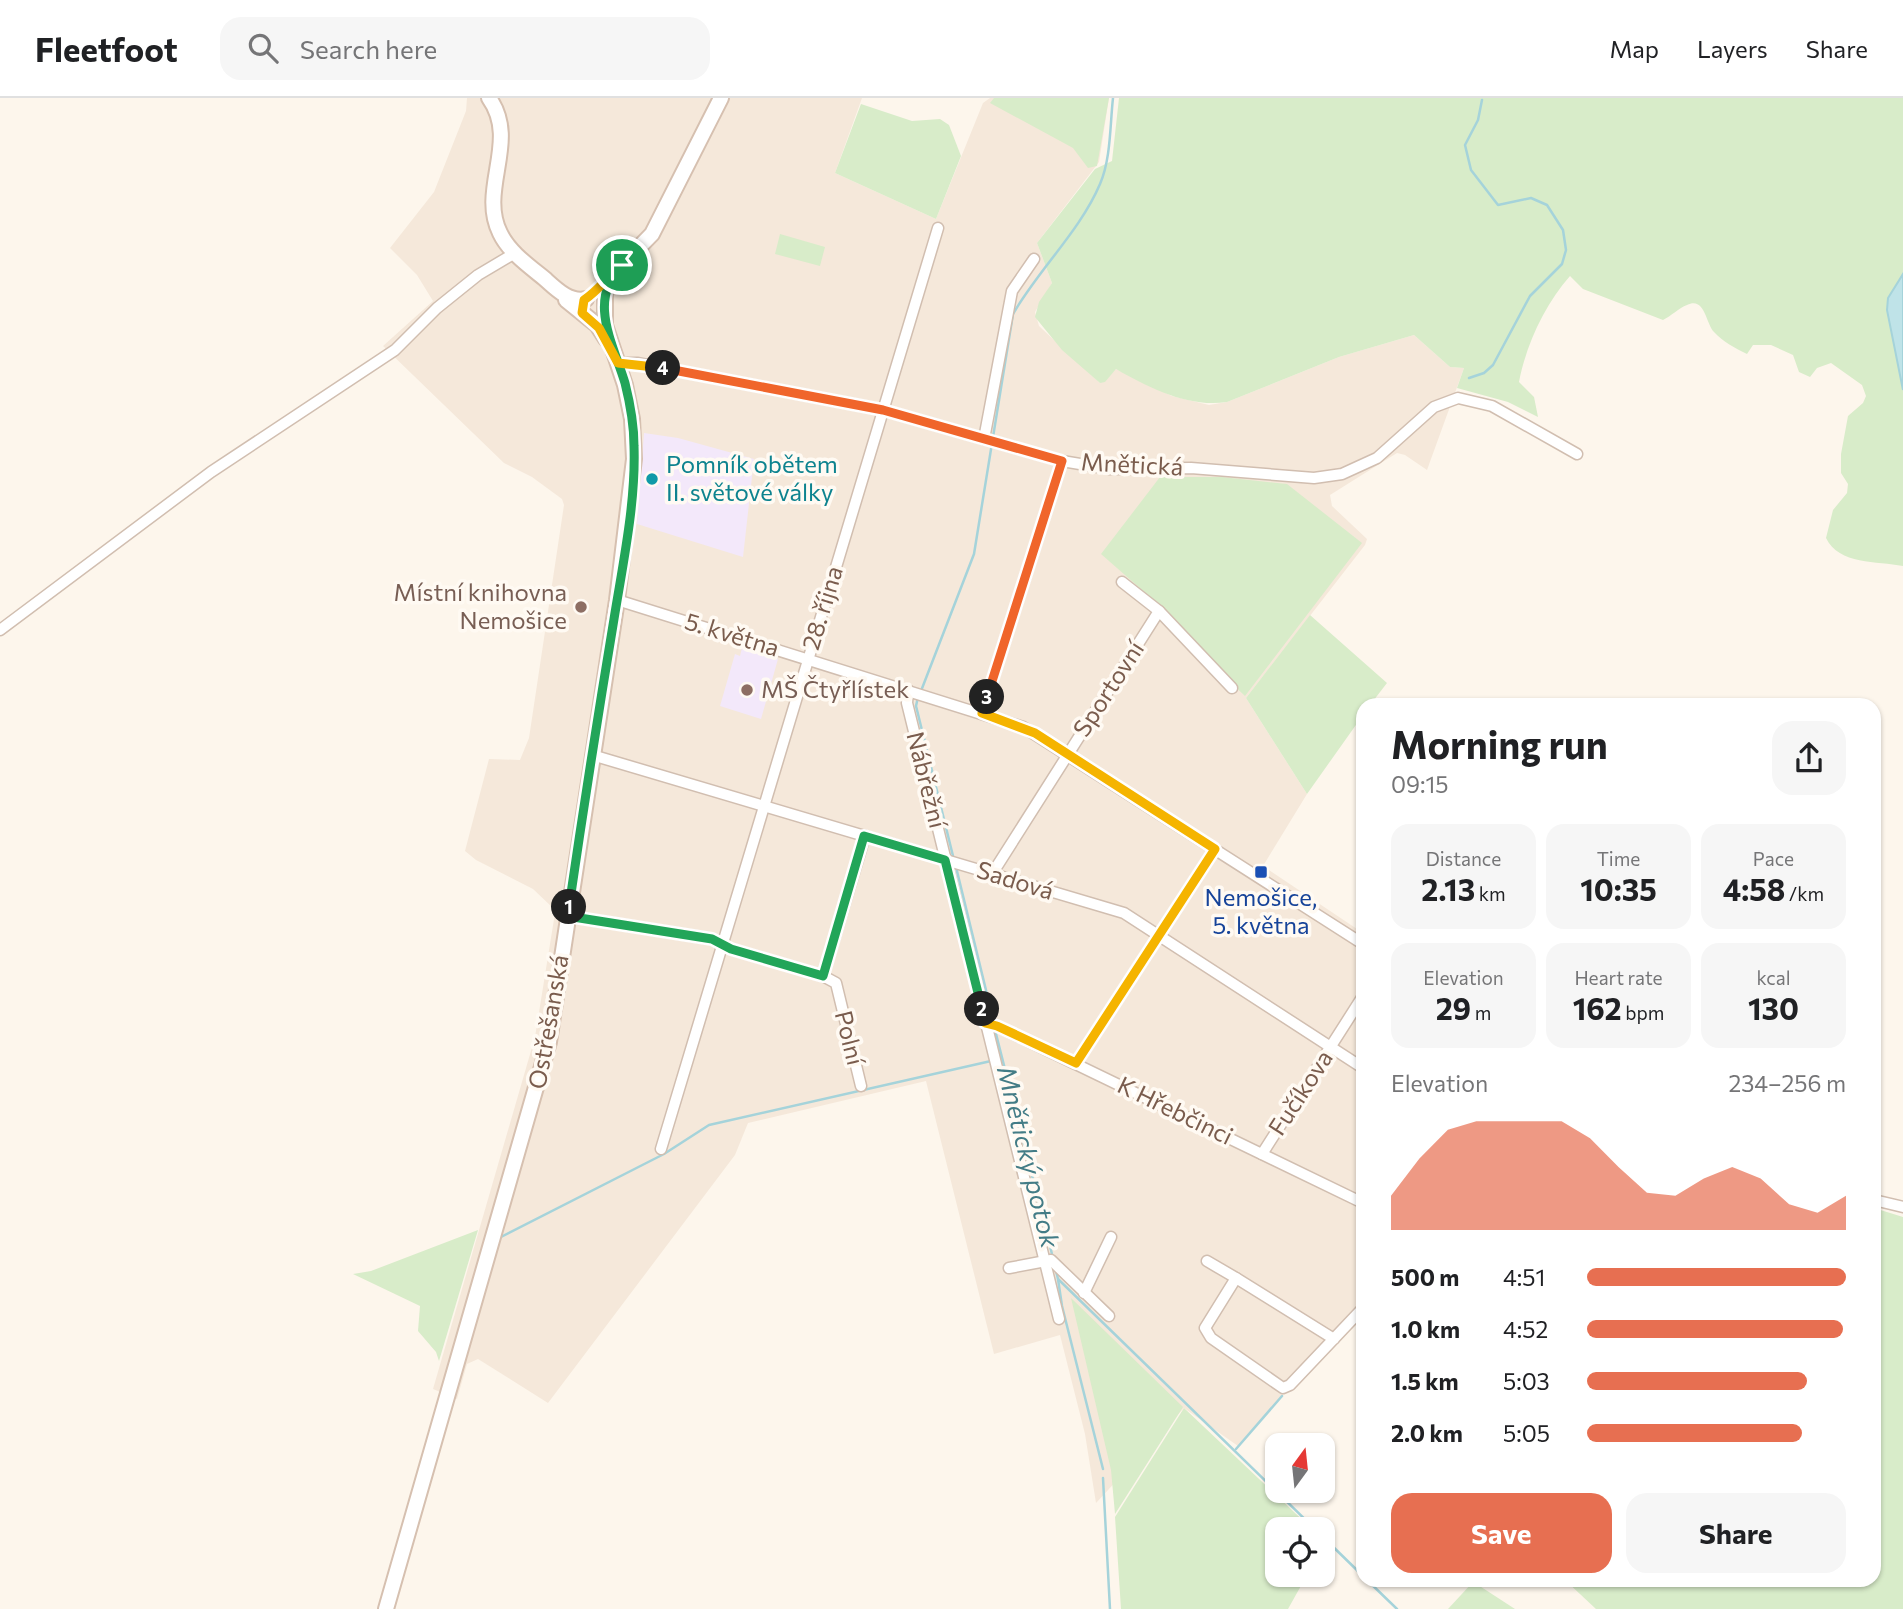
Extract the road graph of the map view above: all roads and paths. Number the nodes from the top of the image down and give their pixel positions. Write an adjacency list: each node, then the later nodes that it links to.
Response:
1 (489, 98): 4 (street)
2 (721, 98): 6 (street)
3 (938, 228): 12 (street, 28. října)
4 (515, 253): 7 (street); 19 (street)
5 (1034, 259): 13 (street)
6 (622, 265): 8 (street); 9 (street)
7 (553, 287): 8 (street); 10 (street)
8 (587, 298): 9 (street); 10 (street)
9 (606, 308): 10 (street); 11 (street, Ostřešanská)
10 (586, 318): 11 (street)
11 (616, 358): 12 (street, Mnětická); 17 (street, Ostřešanská)
12 (883, 410): 13 (street, Mnětická); 20 (street, 28. října)
13 (984, 439): 15 (street, Mnětická)
14 (1577, 454): 15 (street, Mnětická)
15 (1062, 461): 23 (street)
16 (1122, 582): 18 (street, Sportovní)
17 (617, 600): 20 (street, 5. května); 25 (street, Ostřešanská)
18 (1159, 611): 21 (street, Sportovní); 24 (street, Sportovní)
19 (0, 630)
20 (807, 659): 22 (street, 5. května); 26 (street, 28. října)
21 (1232, 688)
22 (909, 691): 23 (street, 5. května); 29 (street, Nábřežní)
23 (982, 713): 24 (street, 5. května)
24 (1068, 753): 28 (street, 5. května); 30 (street, Sportovní)
25 (592, 755): 26 (street, Sadová); 31 (street, Ostřešanská)
26 (762, 806): 27 (street, Sadová); 34 (street, 28. října)
27 (864, 836): 29 (street, Sadová); 35 (street)
28 (1215, 849): 32 (street); 33 (street, 5. května)
29 (952, 862): 30 (street, Sadová); 37 (street, Nábřežní)
30 (992, 874): 32 (street, Sadová)
31 (567, 916): 34 (street); 57 (street, Ostřešanská)
32 (1158, 935): 38 (street, Sadová); 39 (street)
33 (1356, 940)
34 (722, 943): 35 (street); 42 (street, 28. října)
35 (823, 976): 41 (street, Polní)
36 (1356, 1007): 38 (street, Fučíkova)
37 (991, 1024): 39 (street, K Hřebčinci); 48 (street, Nábřežní)
38 (1331, 1047): 40 (street, Sadová); 43 (street, Fučíkova)
39 (1076, 1063): 43 (street, K Hřebčinci)
40 (1356, 1063)
41 (861, 1086)
42 (661, 1149)
43 (1262, 1154): 44 (street, K Hřebčinci)
44 (1356, 1200)
45 (1881, 1202): 46 (street)
46 (1903, 1207)
47 (1111, 1237): 52 (street)
48 (1045, 1260): 50 (street); 52 (street); 55 (street, Nábřežní)
49 (1207, 1261): 51 (street)
50 (1009, 1268)
51 (1236, 1278): 56 (street); 56 (street)
52 (1084, 1293): 53 (street)
53 (1109, 1315)
54 (1356, 1315): 56 (street)
55 (1059, 1319)
56 (1334, 1339)
57 (386, 1609)

